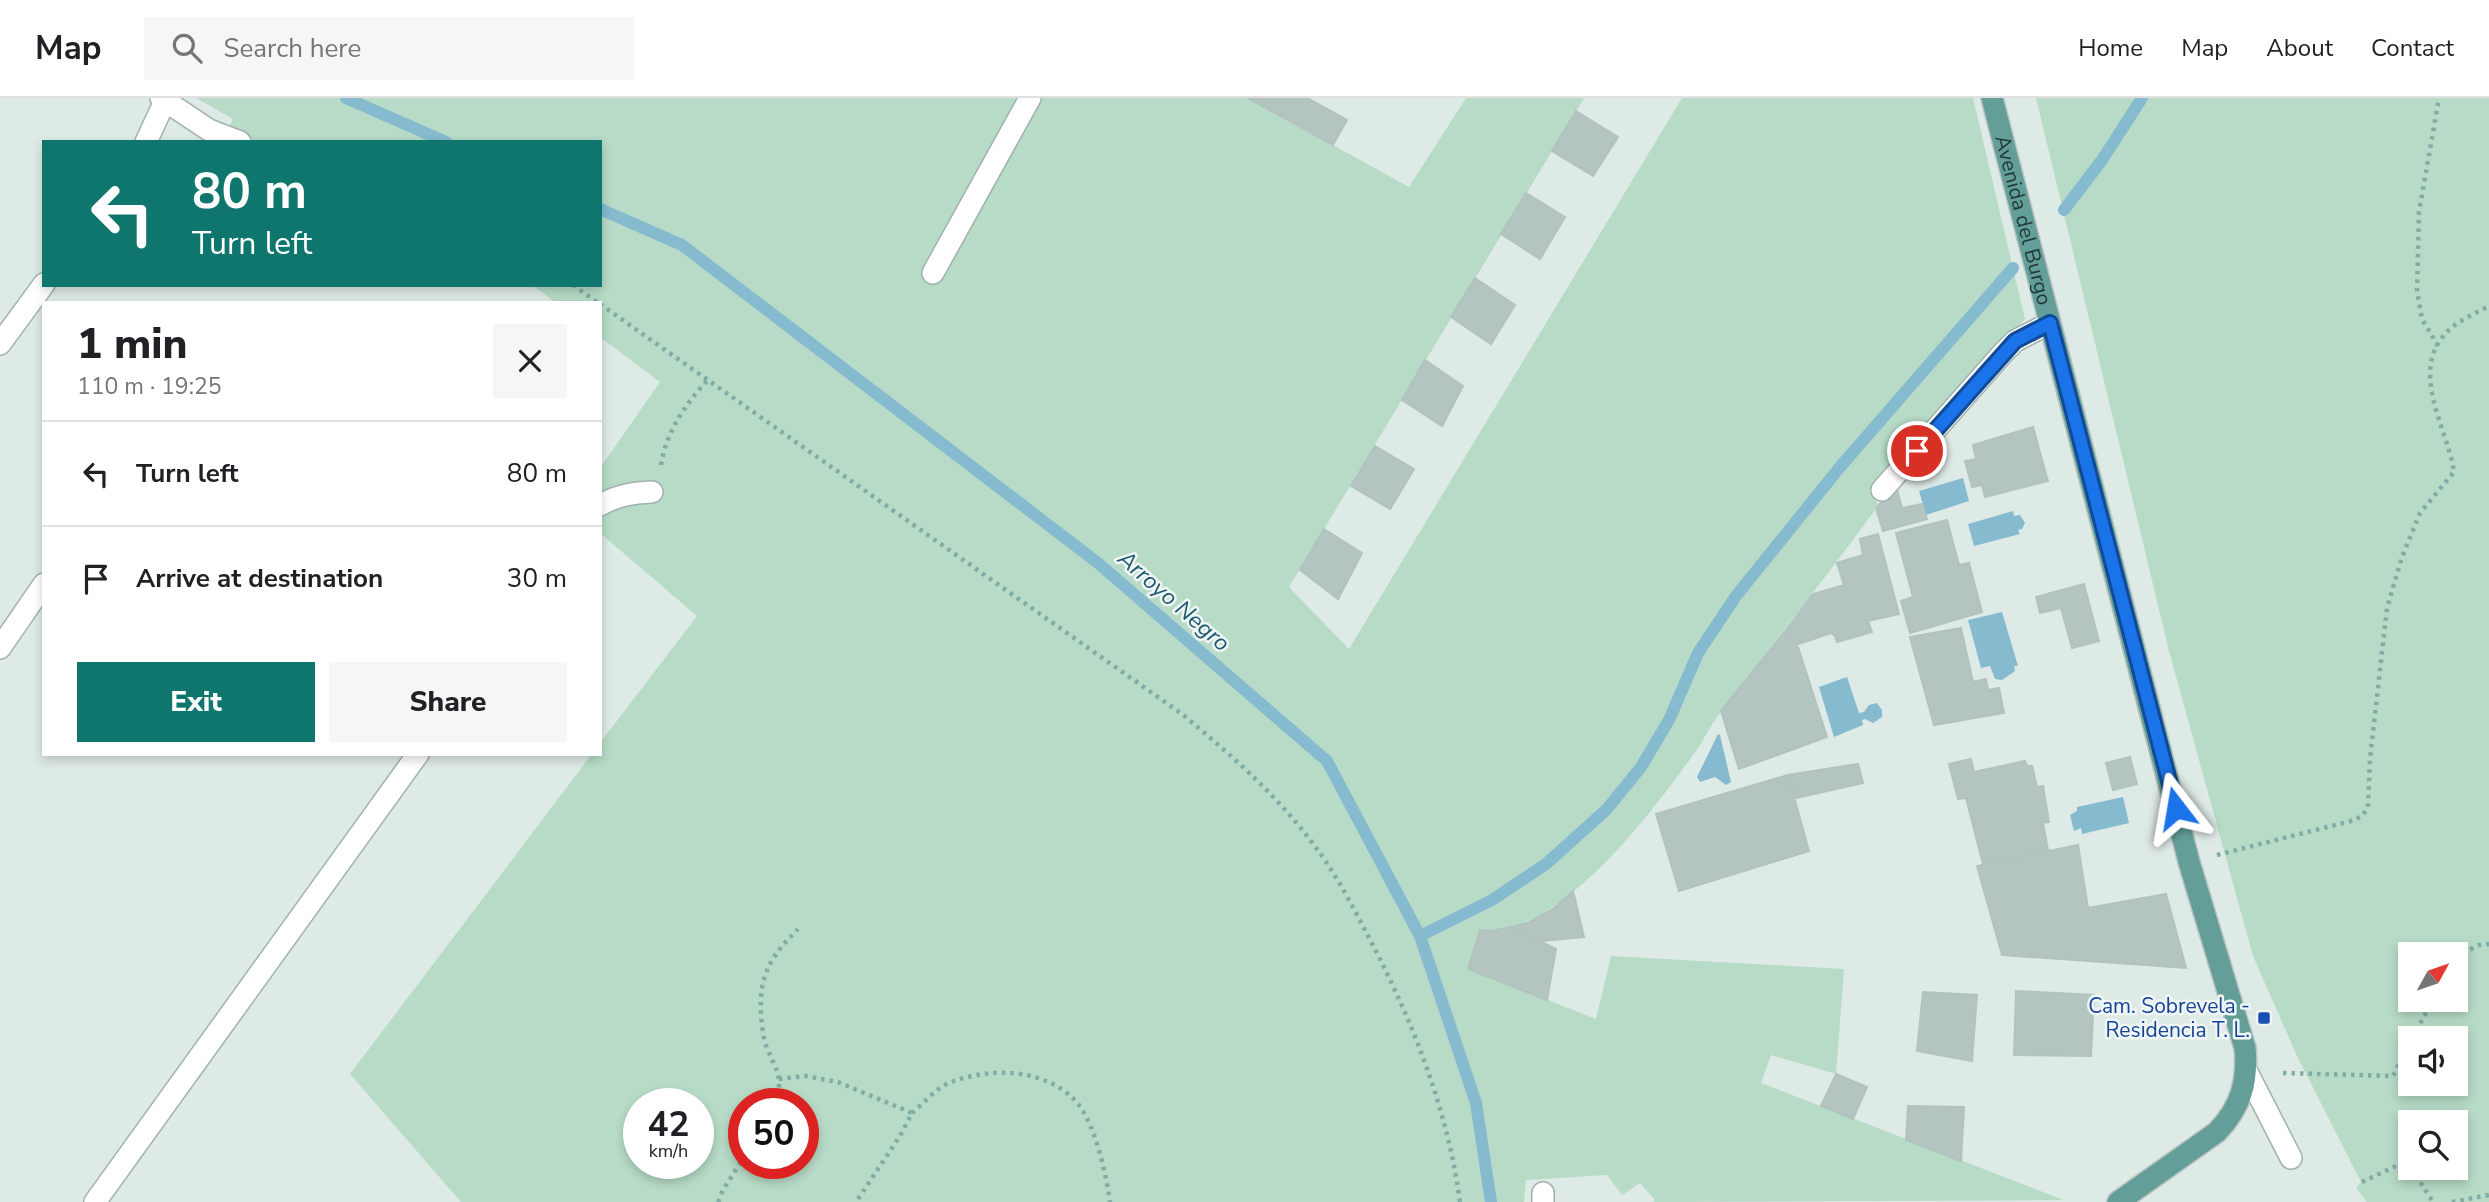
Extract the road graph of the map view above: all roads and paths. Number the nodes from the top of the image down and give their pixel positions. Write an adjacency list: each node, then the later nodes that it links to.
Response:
1 (1030, 98): 7 (street)
2 (1992, 98): 13 (main road, Avenida del Burgo)
3 (2440, 98): 15 (path)
4 (163, 100): 5 (street); 6 (street)
5 (147, 140)
6 (235, 140)
7 (933, 273)
8 (42, 287): 14 (street)
9 (576, 287): 10 (path)
10 (595, 301)
11 (602, 306): 16 (path)
12 (2489, 306): 15 (path)
13 (2050, 323): 17 (street); 28 (main road, Avenida del Burgo)
14 (0, 344)
15 (2438, 346): 23 (path)
16 (707, 381): 18 (path); 40 (path)
17 (1882, 490)
18 (652, 492): 19 (street)
19 (602, 504)
20 (42, 587): 21 (street)
21 (0, 648)
22 (417, 756): 36 (street)
23 (2224, 853)
24 (798, 929): 29 (path)
25 (2489, 944): 26 (path)
26 (2468, 950)
27 (2398, 1066): 28 (path)
28 (2247, 1072): 32 (street); 41 (main road)
29 (779, 1079): 30 (path); 31 (path)
30 (779, 1088)
31 (912, 1113): 38 (path); 39 (path)
32 (2291, 1158)
33 (730, 1179): 37 (path)
34 (2362, 1182): 42 (path)
35 (2489, 1195): 43 (path)
36 (95, 1202)
37 (718, 1202)
38 (856, 1202)
39 (1110, 1202)
40 (1461, 1202)
41 (2118, 1202)
42 (2433, 1202)
43 (2452, 1202)

